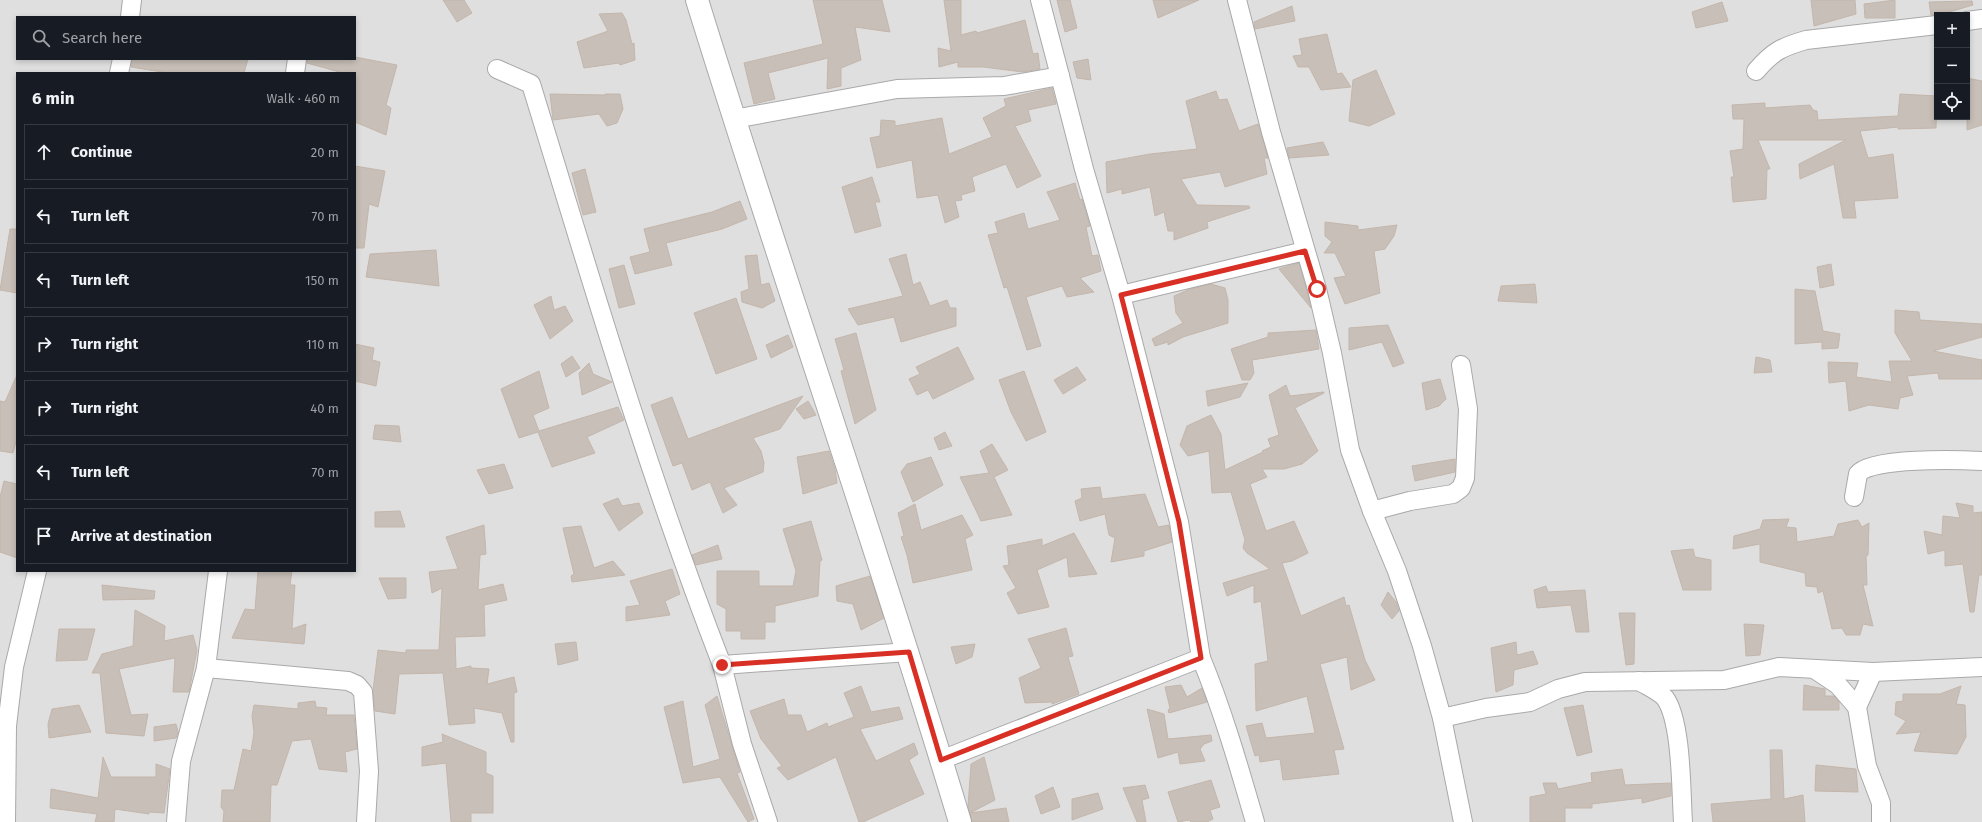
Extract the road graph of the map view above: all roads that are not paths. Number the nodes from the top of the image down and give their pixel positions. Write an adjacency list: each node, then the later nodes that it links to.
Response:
1 (132, 0): 5 (street)
2 (697, 0): 16 (street)
3 (1040, 0): 15 (street)
4 (1237, 0): 17 (street)
5 (130, 16)
6 (1982, 19): 7 (street)
7 (1970, 21)
8 (1934, 25): 12 (street)
9 (122, 60): 13 (street)
10 (298, 60): 14 (street)
11 (497, 69): 27 (street)
12 (1756, 71)
13 (119, 72)
14 (295, 72)
15 (1060, 76): 16 (street); 18 (street)
16 (734, 119): 25 (street)
17 (1305, 251): 18 (street); 22 (street)
18 (1121, 295): 26 (street)
19 (1461, 365): 22 (street)
20 (1982, 461): 21 (street)
21 (1854, 497)
22 (1372, 511): 34 (street)
23 (37, 572): 36 (street)
24 (218, 572): 29 (street)
25 (909, 652): 27 (street); 35 (street)
26 (1201, 658): 35 (street); 41 (street)
27 (722, 665): 39 (street)
28 (1982, 667): 31 (street)
29 (206, 668): 37 (street); 38 (street)
30 (1813, 668): 31 (street); 32 (street); 33 (street)
31 (1874, 672): 33 (street)
32 (1638, 681): 34 (street); 43 (street)
33 (1857, 707): 44 (street)
34 (1442, 718): 42 (street)
35 (941, 760): 40 (street)
36 (6, 822)
37 (176, 822)
38 (366, 822)
39 (768, 822)
40 (960, 822)
41 (1255, 822)
42 (1463, 822)
43 (1683, 822)
44 (1882, 822)

